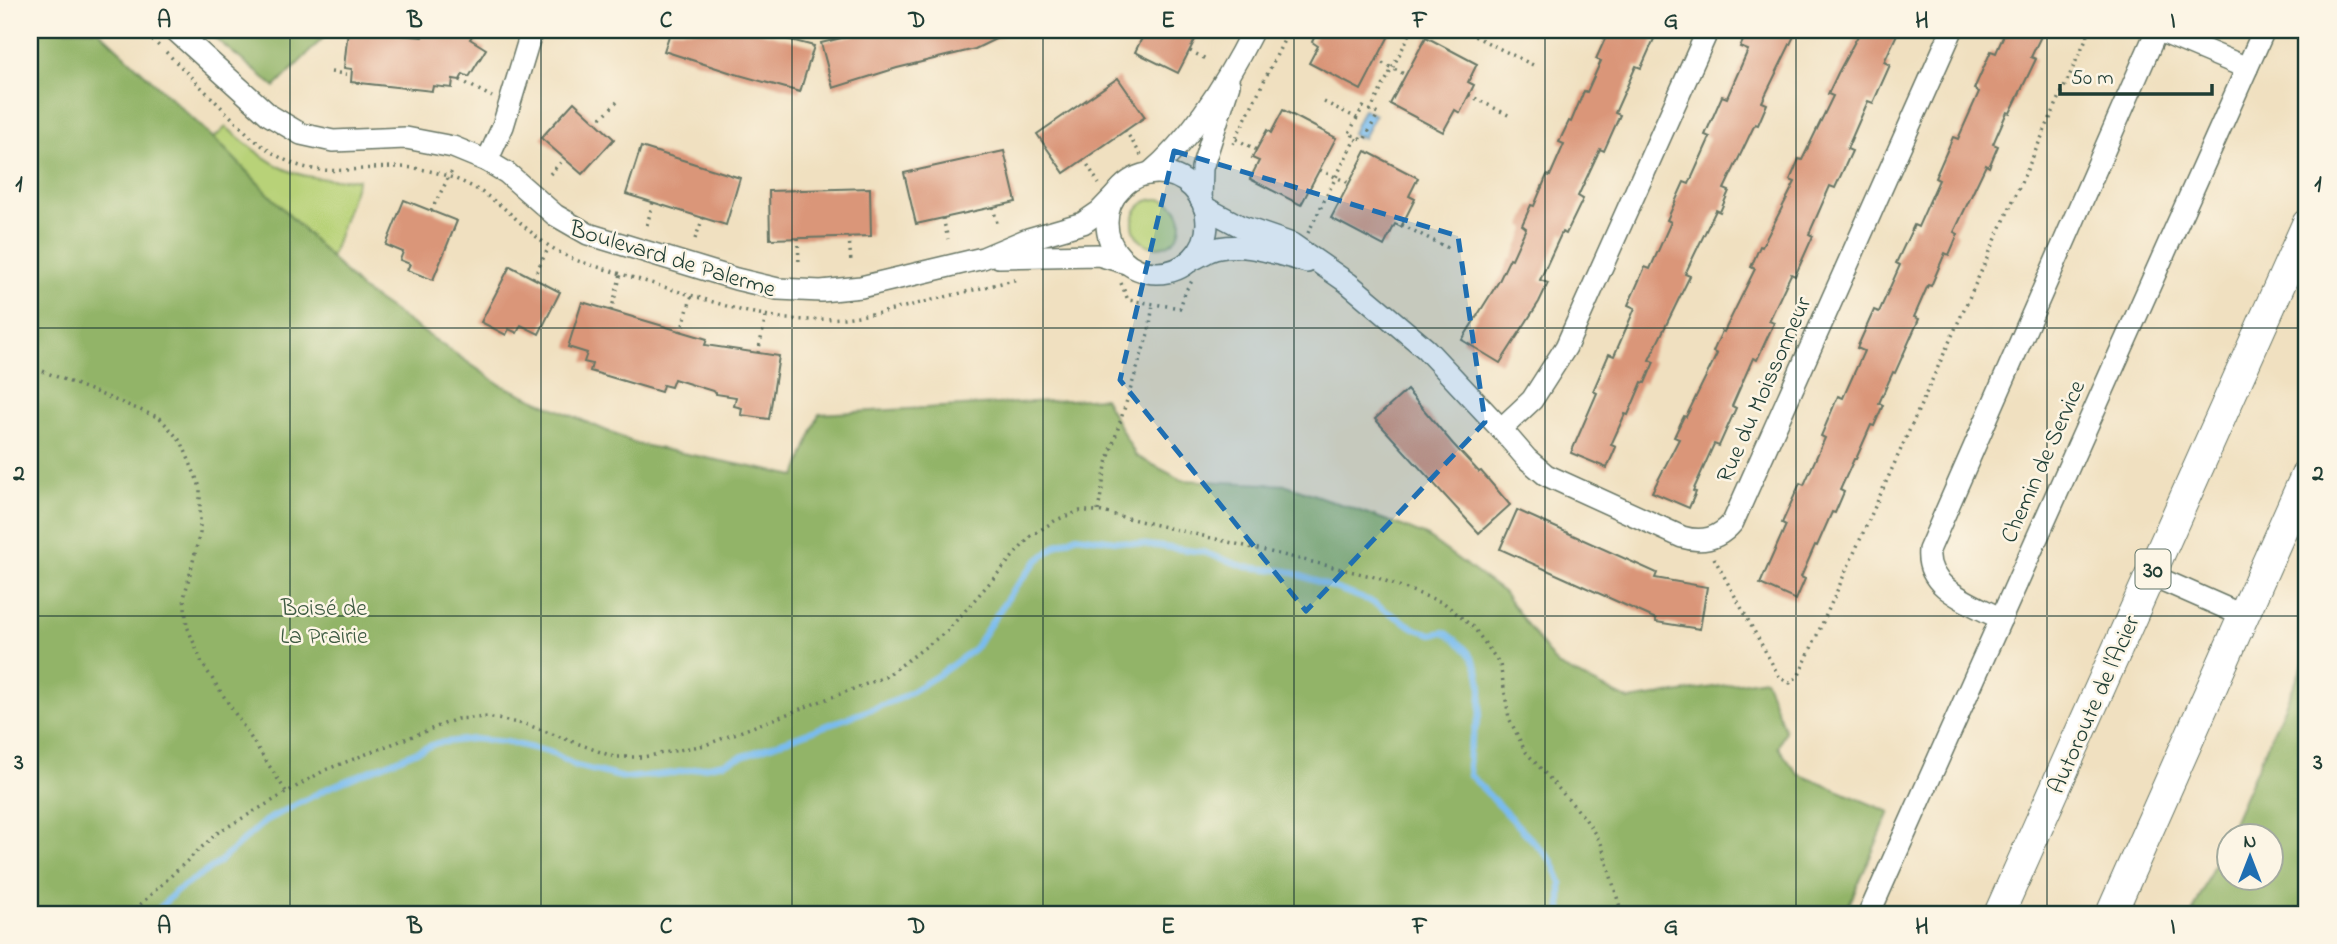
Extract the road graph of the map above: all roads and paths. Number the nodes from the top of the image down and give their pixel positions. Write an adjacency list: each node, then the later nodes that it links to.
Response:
1 (175, 30): 40 (street, Boulevard de Palerme)
2 (419, 30): 13 (path)
3 (532, 30): 28 (street)
4 (1253, 30): 18 (street)
5 (1289, 30): 34 (path)
6 (1412, 30): 19 (path)
7 (1462, 30): 17 (path)
8 (1708, 30): 90 (street)
9 (1952, 30): 90 (street, Rue du Moissonneur)
10 (2090, 30): 93 (path)
11 (2157, 30): 20 (street); 96 (street)
12 (2264, 30): 20 (street, Chemin de Service)
13 (422, 37)
14 (1190, 51): 15 (path)
15 (1208, 60)
16 (1376, 60): 19 (path)
17 (1533, 65)
18 (1234, 68): 41 (street); 54 (street)
19 (1392, 68): 23 (path); 29 (path)
20 (2247, 68): 96 (street, Chemin de Service)
21 (331, 72): 22 (path)
22 (351, 75)
23 (1406, 75)
24 (460, 80): 28 (path)
25 (1469, 95): 30 (path)
26 (617, 102): 32 (path)
27 (1324, 102): 31 (path)
28 (510, 103): 40 (street)
29 (1370, 111): 31 (path); 35 (path)
30 (1510, 116)
31 (1357, 118): 35 (path)
32 (596, 123)
33 (1125, 130): 41 (path)
34 (1236, 139): 36 (path); 37 (path)
35 (1355, 139): 47 (path)
36 (1230, 149)
37 (1257, 150)
38 (564, 159): 45 (path)
39 (1084, 159): 49 (path)
40 (486, 161): 70 (street, Boulevard de Palerme)
41 (1145, 165): 51 (street); 54 (street)
42 (453, 167): 46 (path)
43 (356, 169): 46 (path, Boulevard de Palerme)
44 (1320, 170): 47 (path)
45 (550, 174)
46 (449, 177): 52 (path, Boulevard de Palerme); 56 (path)
47 (1336, 178): 48 (path); 63 (path)
48 (1349, 183)
49 (1100, 186)
50 (496, 188): 52 (path)
51 (1122, 188): 70 (street, Boulevard de Palerme); 72 (street)
52 (490, 198): 68 (path, Boulevard de Palerme)
53 (653, 202): 59 (path)
54 (1203, 203): 73 (street); 75 (street, Rue du Moissonneur)
55 (993, 207): 62 (path)
56 (431, 211)
57 (703, 218): 66 (path)
58 (943, 218): 67 (path)
59 (647, 225)
60 (1402, 225): 69 (path)
61 (2307, 225): 94 (highway, Autoroute de l'Acier / 30)
62 (999, 227)
63 (1311, 228)
64 (849, 237): 71 (path)
65 (798, 238): 74 (path)
66 (695, 239)
67 (948, 239)
68 (550, 247): 76 (path, Boulevard de Palerme); 78 (path)
69 (1450, 249)
70 (983, 258): 72 (street, Boulevard de Palerme)
71 (850, 262)
72 (1126, 262): 73 (street)
73 (1189, 262): 75 (street, Rue du Moissonneur)
74 (799, 264)
75 (1326, 267): 90 (street, Rue du Moissonneur)
76 (621, 274): 79 (path, Boulevard de Palerme); 84 (path)
77 (1024, 277): 86 (path, Boulevard de Palerme)
78 (533, 278)
79 (692, 295): 85 (path, Boulevard de Palerme); 87 (path)
80 (1132, 301): 81 (path)
81 (1153, 303): 82 (path); 92 (path)
82 (1174, 307)
83 (816, 309): 86 (path)
84 (611, 311)
85 (766, 316): 86 (path, Boulevard de Palerme); 88 (path)
86 (815, 320)
87 (681, 332)
88 (758, 353)
89 (30, 366): 97 (path)
90 (1501, 429)
91 (2307, 473): 95 (highway)
92 (1098, 511): 97 (path); 99 (path)
93 (1716, 562)
94 (2151, 575): 95 (street); 101 (highway, Autoroute de l'Acier / 30)
95 (2244, 616): 102 (highway)
96 (2001, 619): 100 (street, Chemin de Service)
97 (287, 793): 98 (path)
98 (130, 914)
99 (1622, 914)
100 (1869, 914)
101 (1999, 914)
102 (2111, 914)

